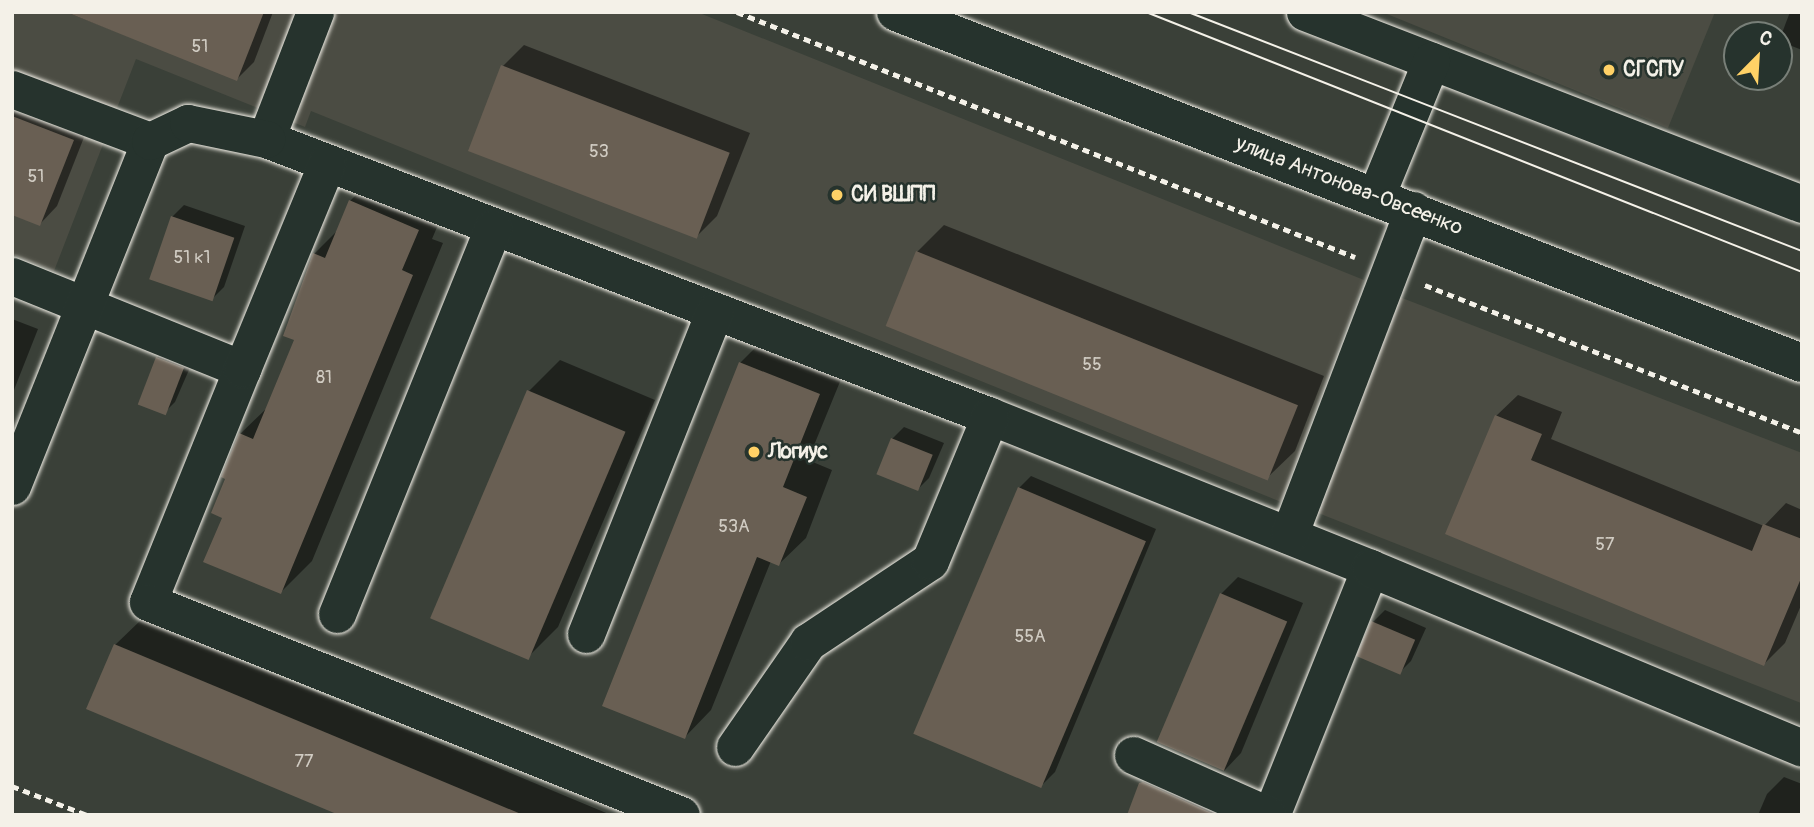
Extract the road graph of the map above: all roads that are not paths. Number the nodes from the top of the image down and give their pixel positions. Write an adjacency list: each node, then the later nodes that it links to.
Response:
1 (315, 12): 7 (street)
2 (896, 12): 10 (main road, улица Антонова-Овсеенко)
3 (1305, 12): 4 (street)
4 (1384, 26): 5 (street)
5 (1431, 61): 10 (street); 11 (street)
6 (12, 89): 8 (street)
7 (265, 138): 8 (street); 9 (street)
8 (150, 141): 15 (street)
9 (327, 163): 13 (street); 18 (street)
10 (1376, 196): 12 (main road, улица Антонова-Овсеенко)
11 (1802, 204)
12 (1413, 210): 17 (main road, улица Антонова-Овсеенко); 21 (street)
13 (493, 228): 16 (street); 23 (street)
14 (12, 276): 15 (street)
15 (83, 305): 18 (street); 20 (street)
16 (714, 312): 19 (street); 24 (street)
17 (1802, 363)
18 (242, 369): 28 (street)
19 (990, 416): 21 (street); 25 (street)
20 (12, 486)
21 (1289, 535): 22 (street)
22 (1370, 568): 26 (street); 29 (street)
23 (337, 614)
24 (586, 634)
25 (735, 747)
26 (1802, 748)
27 (1133, 755): 29 (street)
28 (681, 815)
29 (1270, 815)

